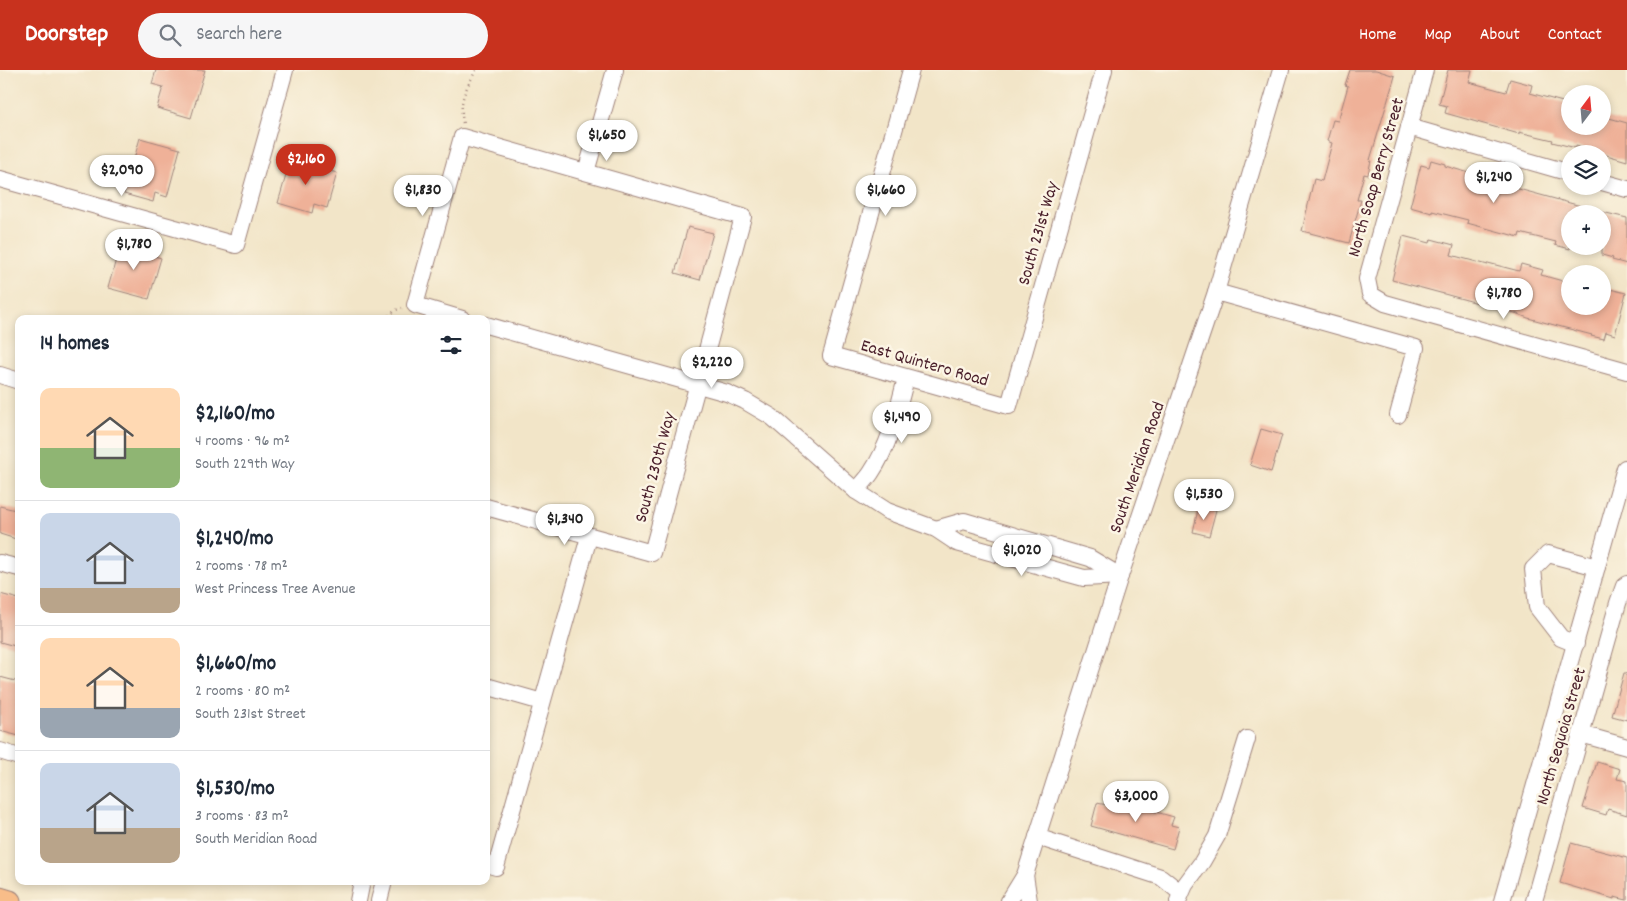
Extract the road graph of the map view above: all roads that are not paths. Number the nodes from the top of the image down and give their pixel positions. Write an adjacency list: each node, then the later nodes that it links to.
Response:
1 (285, 70): 10 (street)
2 (615, 70): 9 (street)
3 (911, 70): 18 (street, East Quintero Road)
4 (1104, 70): 21 (street, South 231st Way)
5 (1281, 70): 13 (street, South Meridian Road)
6 (1425, 70): 7 (street, North Soap Berry Street)
7 (1409, 127): 8 (street); 16 (street, North Soap Berry Street)
8 (1561, 169)
9 (586, 172): 14 (street); 20 (street, South 230th Way)
10 (0, 179)
11 (1611, 185): 12 (street)
12 (1627, 189)
13 (1216, 292): 22 (street); 31 (street, South Meridian Road)
14 (449, 315)
15 (490, 327): 20 (street)
16 (1627, 371)
17 (0, 375): 19 (street)
18 (906, 378): 21 (street, East Quintero Road); 24 (street)
19 (15, 380)
20 (697, 385): 24 (street); 27 (street, South 230th Way)
21 (1009, 406)
22 (1398, 415)
23 (1625, 468): 30 (street)
24 (856, 491): 26 (street)
25 (490, 508): 27 (street)
26 (936, 529): 31 (street); 31 (street)
27 (589, 537): 35 (street)
28 (0, 563): 29 (street)
29 (15, 567)
30 (1598, 567): 33 (street); 33 (street)
31 (1120, 576): 41 (street, South Meridian Road)
32 (1627, 584): 36 (street, North Sequoia Street)
33 (1576, 644): 53 (street)
34 (490, 687): 35 (street)
35 (542, 702): 42 (street)
36 (1581, 734): 38 (street); 54 (street, North Sequoia Street)
37 (1247, 739): 46 (street)
38 (1627, 747)
39 (0, 751): 40 (street)
40 (15, 756)
41 (1036, 837): 43 (street, South Meridian Road); 46 (street)
42 (491, 865)
43 (1025, 875): 51 (street, South Meridian Road); 52 (street, South Meridian Road)
44 (361, 885): 49 (street)
45 (383, 885): 50 (street)
46 (1180, 897)
47 (0, 898): 48 (main road)
48 (10, 901)
49 (358, 901)
50 (379, 901)
51 (1009, 901)
52 (1029, 901)
53 (1502, 901)
54 (1534, 901)

